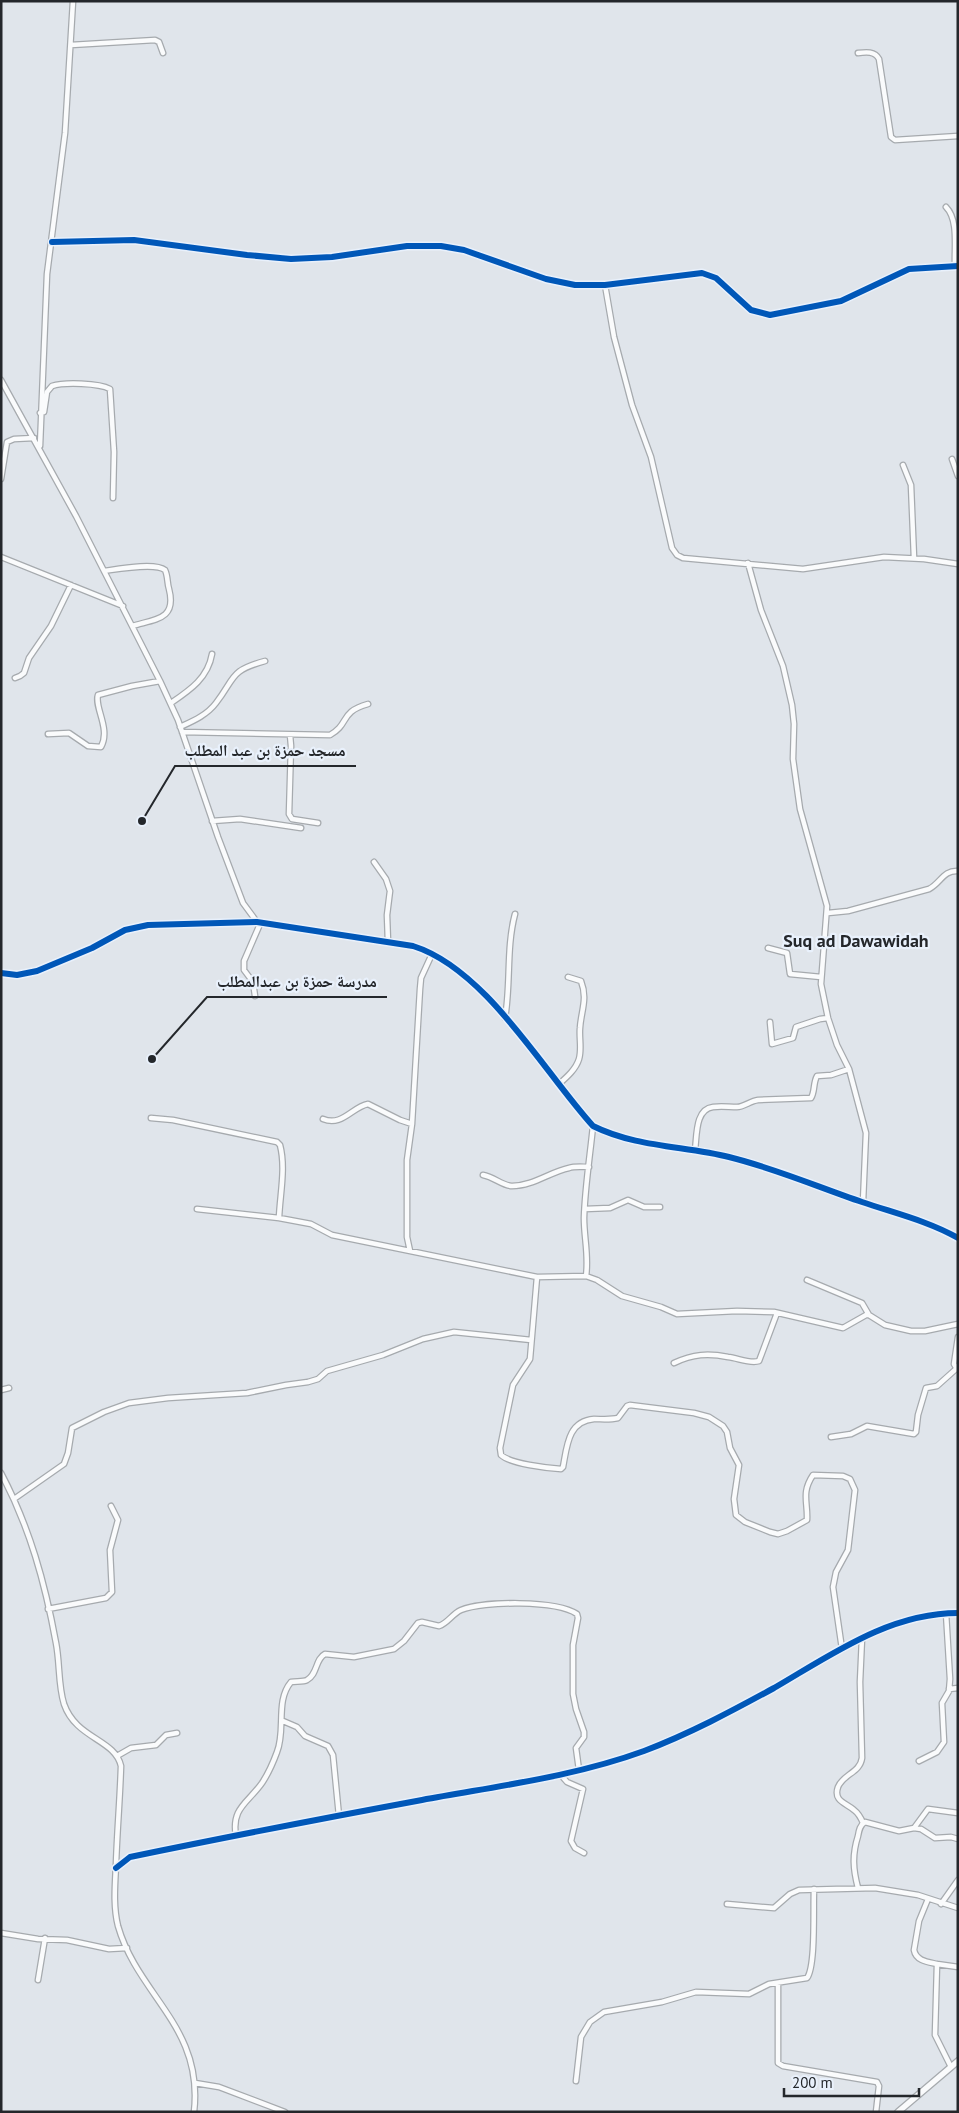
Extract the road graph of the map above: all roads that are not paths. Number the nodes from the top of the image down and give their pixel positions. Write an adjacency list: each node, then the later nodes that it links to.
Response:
1 (73, 1): 2 (street)
2 (71, 45): 4 (street); 7 (street)
3 (858, 52): 5 (street)
4 (163, 53)
5 (958, 136)
6 (946, 207): 8 (street)
7 (52, 242): 9 (street); 11 (street)
8 (956, 266): 9 (street)
9 (605, 285): 21 (street)
10 (1, 380): 12 (street)
11 (40, 413): 13 (street); 18 (street)
12 (34, 438): 13 (street); 17 (street)
13 (40, 448): 23 (street)
14 (952, 459): 16 (street)
15 (903, 465): 20 (street)
16 (958, 476)
17 (1, 478)
18 (113, 498)
19 (1, 557): 24 (street)
20 (914, 558): 21 (street); 22 (street)
21 (748, 563): 41 (street)
22 (958, 564)
23 (104, 571): 25 (street); 26 (street)
24 (71, 585): 25 (street); 29 (street)
25 (122, 606): 26 (street)
26 (132, 626): 30 (street)
27 (212, 654): 31 (street)
28 (265, 661): 33 (street)
29 (15, 678)
30 (160, 681): 31 (street); 34 (street)
31 (171, 703): 33 (street)
32 (368, 704): 35 (street)
33 (181, 730): 35 (street); 36 (street)
34 (48, 734)
35 (290, 735): 37 (street)
36 (212, 821): 38 (street); 43 (street)
37 (318, 823)
38 (301, 828)
39 (374, 862): 44 (street)
40 (958, 871): 41 (street)
41 (828, 913): 49 (street)
42 (515, 914): 51 (street)
43 (258, 923): 44 (street); 47 (street); 50 (street)
44 (388, 942): 46 (street)
45 (768, 948): 49 (street)
46 (432, 954): 51 (street); 58 (street)
47 (1, 973)
48 (568, 977): 55 (street)
49 (821, 977): 52 (street)
50 (254, 996)
51 (505, 1018): 55 (street)
52 (828, 1018): 53 (street); 54 (street)
53 (770, 1022)
54 (849, 1069): 60 (street); 63 (street)
55 (559, 1084): 59 (street)
56 (151, 1118): 67 (street)
57 (323, 1119): 58 (street)
58 (412, 1124): 69 (street)
59 (593, 1126): 60 (street); 61 (street)
60 (695, 1150): 63 (street)
61 (589, 1167): 62 (street); 66 (street)
62 (483, 1175)
63 (863, 1202): 68 (street)
64 (660, 1206): 66 (street)
65 (197, 1209): 67 (street)
66 (585, 1209): 70 (street)
67 (278, 1218): 69 (street)
68 (958, 1238)
69 (410, 1251): 71 (street)
70 (586, 1276): 71 (street); 73 (street)
71 (538, 1277): 77 (street)
72 (807, 1280): 74 (street)
73 (777, 1313): 74 (street); 78 (street)
74 (869, 1315): 75 (street)
75 (958, 1324)
76 (958, 1337): 79 (street)
77 (532, 1340): 84 (street); 90 (street)
78 (674, 1363)
79 (957, 1369): 82 (street)
80 (9, 1388): 81 (street)
81 (1, 1390)
82 (831, 1437)
83 (1, 1473): 84 (street)
84 (14, 1499): 86 (street)
85 (111, 1506): 86 (street)
86 (48, 1609): 95 (street)
87 (946, 1613): 88 (street); 89 (street); 92 (street)
88 (958, 1613)
89 (862, 1638): 90 (street); 101 (street)
90 (842, 1649): 97 (street)
91 (958, 1688): 92 (street)
92 (949, 1689): 96 (street)
93 (282, 1721): 97 (street); 100 (street); 103 (street)
94 (177, 1733): 95 (street)
95 (117, 1756): 105 (street)
96 (919, 1761)
97 (580, 1770): 98 (street)
98 (560, 1774): 100 (street); 106 (street)
99 (958, 1813): 102 (street)
100 (339, 1816): 103 (street)
101 (863, 1823): 102 (street); 110 (street)
102 (914, 1828): 104 (street)
103 (236, 1836): 107 (street)
104 (958, 1839)
105 (116, 1850): 107 (street); 108 (street)
106 (584, 1853)
107 (130, 1857): 108 (street)
108 (116, 1868): 118 (street)
109 (958, 1880): 114 (street)
110 (858, 1888): 111 (street); 112 (street)
111 (814, 1889): 113 (street); 122 (street)
112 (928, 1898): 114 (street); 119 (street)
113 (728, 1904)
114 (941, 1904): 115 (street)
115 (958, 1908)
116 (1, 1933): 117 (street)
117 (45, 1938): 118 (street); 121 (street)
118 (127, 1948): 126 (street)
119 (937, 1964): 120 (street); 124 (street)
120 (958, 1967)
121 (38, 1980)
122 (778, 1983): 125 (street); 129 (street)
123 (958, 2061): 124 (street)
124 (951, 2067): 130 (street)
125 (576, 2081)
126 (195, 2083): 127 (street); 128 (street)
127 (194, 2112)
128 (285, 2112)
129 (876, 2112)
130 (898, 2112)

